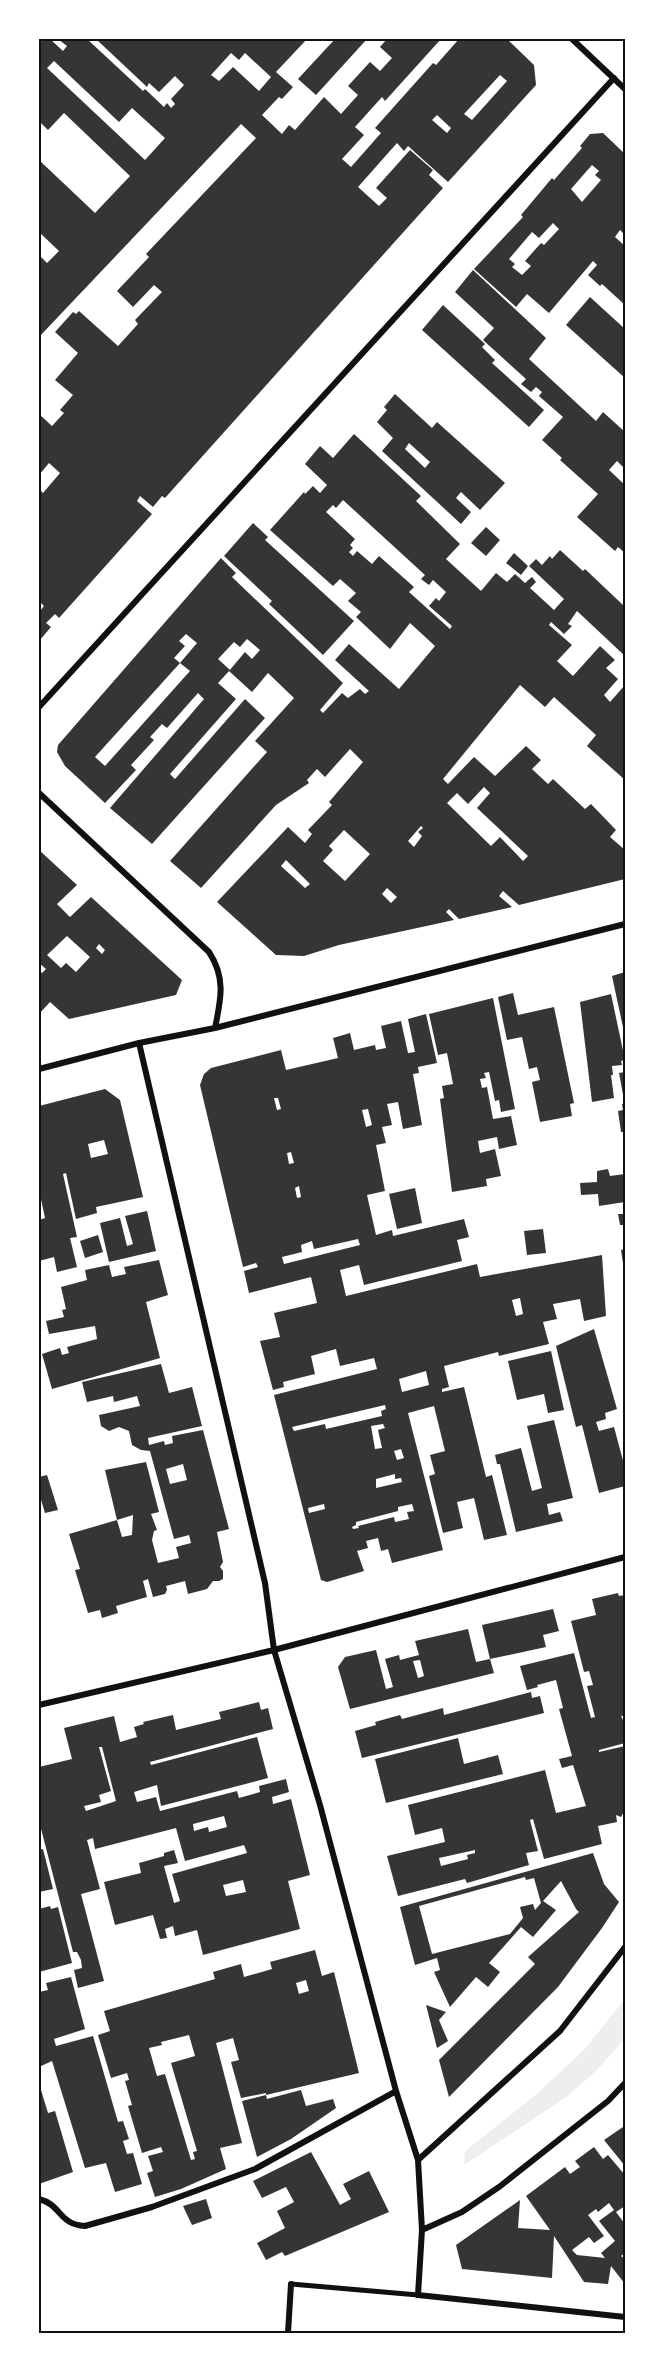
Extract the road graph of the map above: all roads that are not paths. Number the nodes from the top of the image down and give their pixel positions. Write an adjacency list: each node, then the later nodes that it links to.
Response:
1 (572, 39): 2 (street)
2 (614, 78): 3 (street); 4 (street)
3 (625, 89)
4 (39, 707)
5 (39, 793): 7 (street)
6 (625, 924): 7 (street)
7 (215, 1028): 8 (street)
8 (139, 1043): 9 (street); 11 (street)
9 (39, 1069)
10 (625, 1557): 11 (street)
11 (274, 1650): 12 (street); 15 (street)
12 (39, 1705)
13 (625, 1947): 16 (street)
14 (625, 2083): 18 (street)
15 (396, 2091): 16 (street); 17 (street)
16 (418, 2160): 18 (street)
17 (39, 2199)
18 (422, 2230): 20 (street)
19 (291, 2284): 20 (street); 22 (street)
20 (418, 2295): 21 (street)
21 (625, 2317)
22 (288, 2333)

